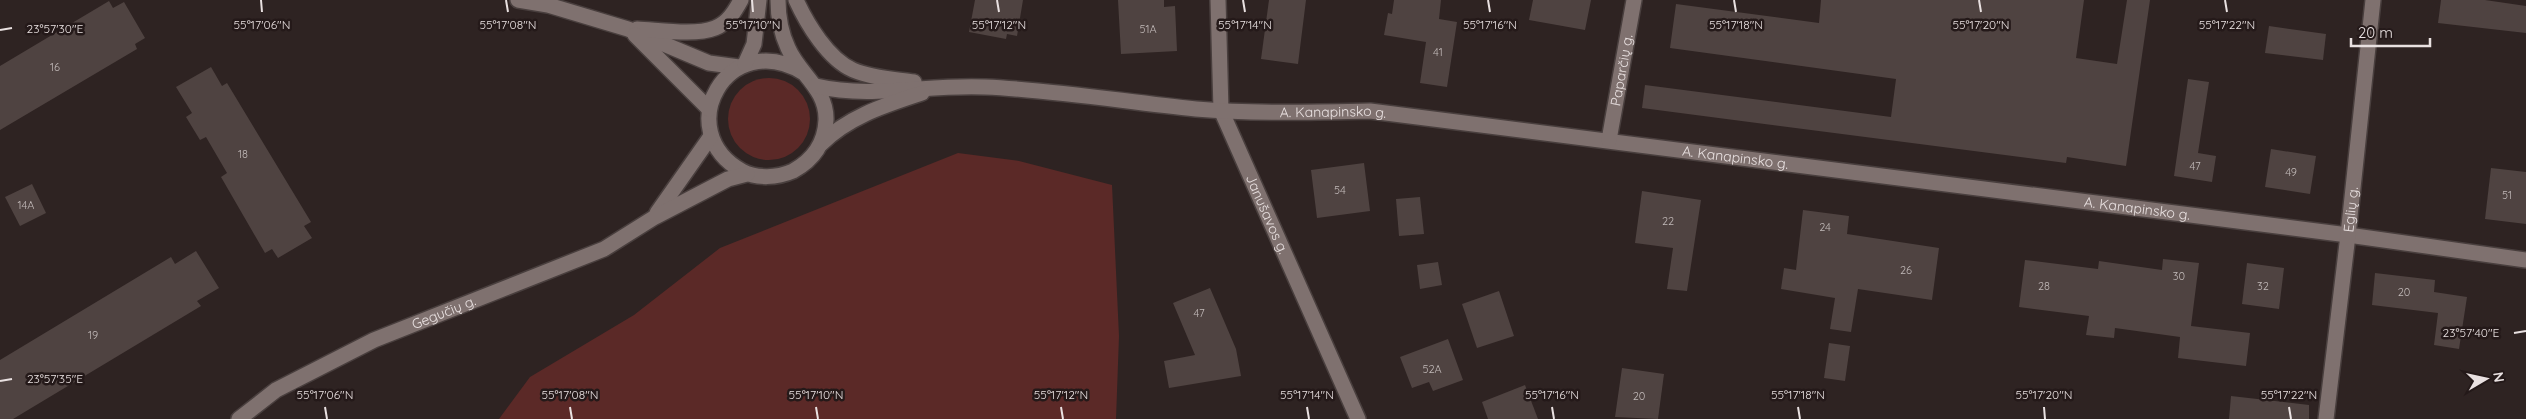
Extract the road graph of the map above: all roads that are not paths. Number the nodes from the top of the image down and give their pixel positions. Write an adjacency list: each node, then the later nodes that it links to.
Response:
1 (518, 0): 9 (street)
2 (741, 0): 9 (street)
3 (758, 0): 10 (street)
4 (778, 0): 11 (street)
5 (796, 0): 13 (street)
6 (1218, 0): 15 (street, Janušavos g.)
7 (1634, 0): 17 (street, Paparčių g.)
8 (2373, 0): 21 (street, Eglių g.)
9 (628, 29): 10 (street); 14 (street)
10 (742, 66): 11 (street); 14 (street)
11 (804, 73): 12 (street)
12 (816, 86): 13 (street); 18 (street)
13 (942, 86): 15 (street, A. Kanapinsko g.); 18 (street)
14 (710, 109): 16 (street)
15 (1222, 110): 17 (street, A. Kanapinsko g.); 24 (street, Janušavos g.)
16 (711, 136): 19 (street); 20 (street)
17 (1609, 140): 21 (street, A. Kanapinsko g.)
18 (820, 145): 19 (street)
19 (747, 174): 20 (street)
20 (654, 216): 23 (street, Gegučių g.)
21 (2348, 235): 22 (street, A. Kanapinsko g.); 25 (street, Eglių g.)
22 (2526, 260)
23 (239, 419)
24 (1358, 419)
25 (2326, 419)

